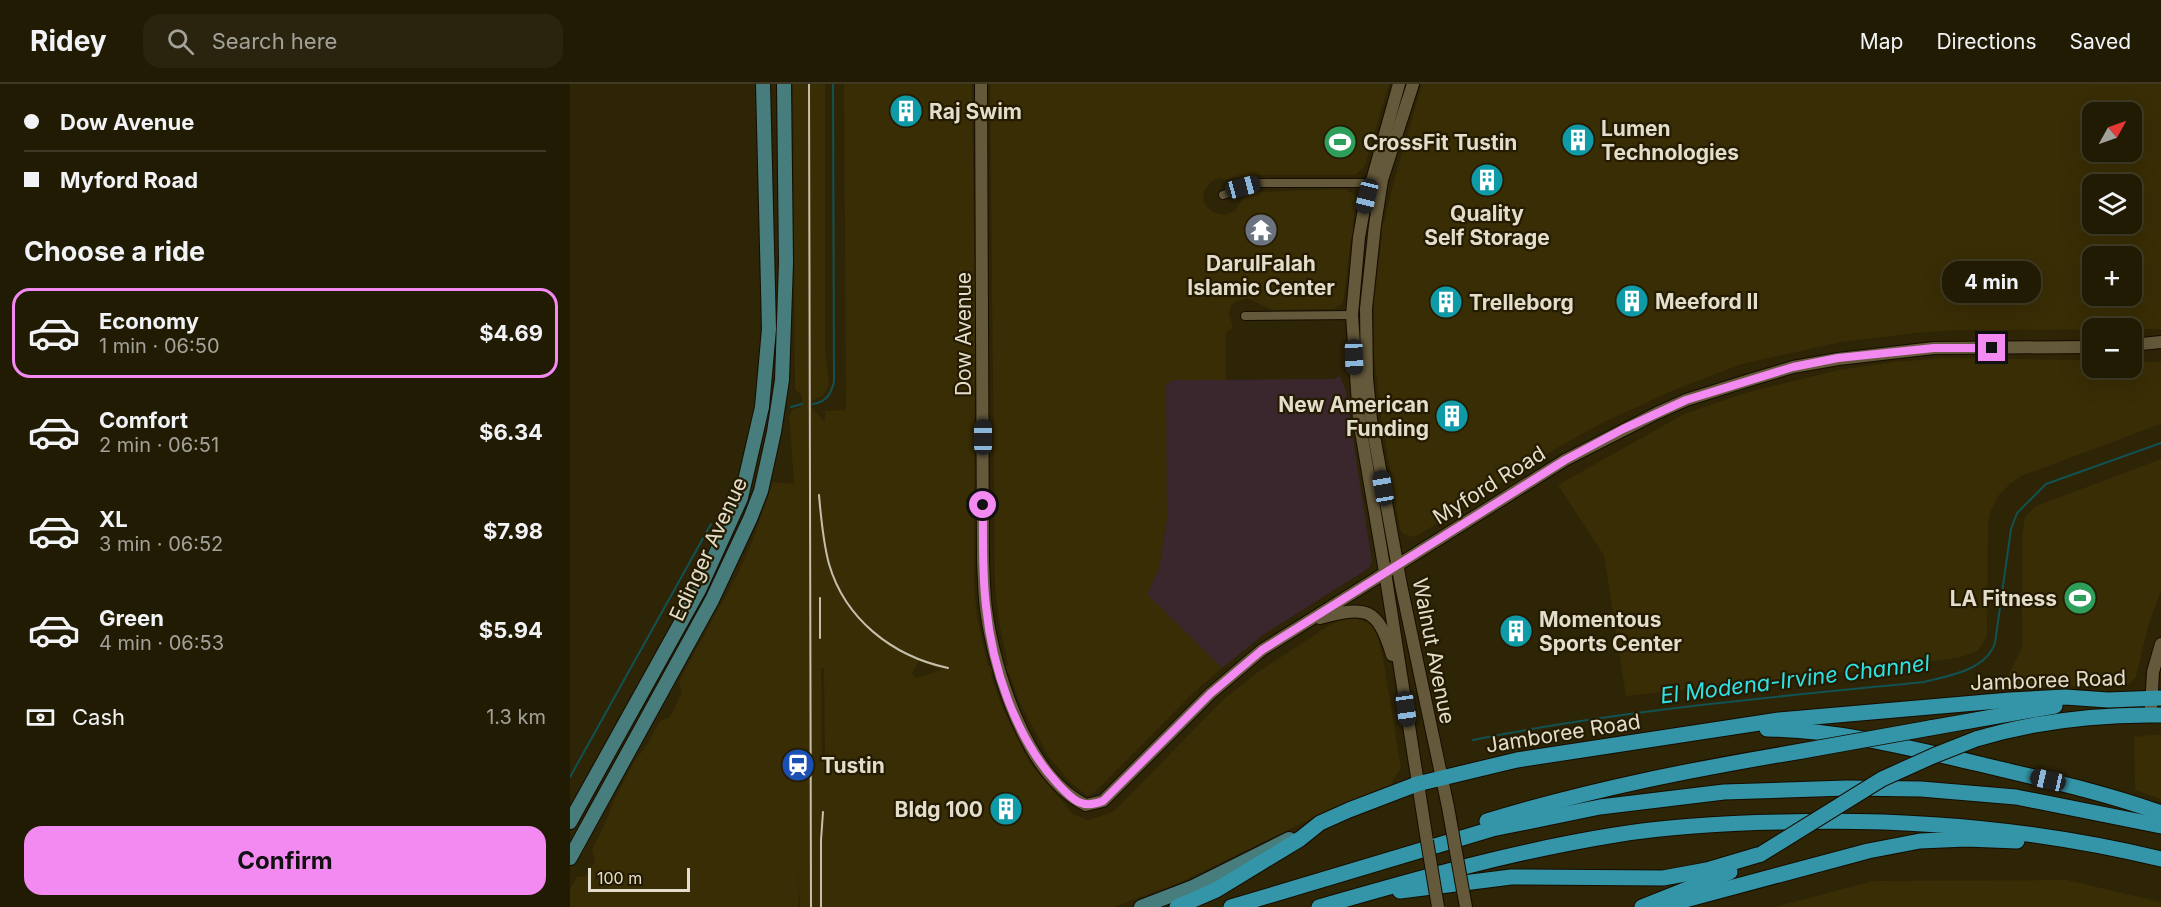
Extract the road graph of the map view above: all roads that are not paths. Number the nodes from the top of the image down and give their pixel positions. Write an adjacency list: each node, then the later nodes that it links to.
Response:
1 (763, 84): 17 (main road, Edinger Avenue)
2 (784, 84): 19 (main road, Edinger Avenue)
3 (981, 84): 26 (street, Dow Avenue)
4 (1399, 84): 6 (street, Walnut Avenue)
5 (1413, 84): 13 (street, Walnut Avenue)
6 (1370, 183): 7 (street); 8 (street, Walnut Avenue)
7 (1223, 195)
8 (1353, 315): 9 (street); 14 (street, Walnut Avenue)
9 (1245, 316)
10 (2161, 342): 11 (street)
11 (2142, 344)
12 (2082, 347): 13 (street, Myford Road)
13 (1397, 565): 14 (street, Myford Road); 24 (street, Walnut Avenue)
14 (1385, 572): 15 (street, Myford Road); 18 (street, Walnut Avenue)
15 (1310, 620): 18 (street); 26 (street, Myford Road)
16 (2161, 644): 20 (street)
17 (645, 687): 19 (main road); 28 (main road, Edinger Avenue)
18 (1404, 692): 25 (street, Walnut Avenue)
19 (659, 694): 33 (main road, Edinger Avenue)
20 (2156, 698): 21 (highway, Jamboree Road); 22 (street)
21 (2108, 700): 23 (highway, Jamboree Road); 35 (highway, bridge)
22 (2156, 715): 32 (highway, Jamboree Road, bridge)
23 (1719, 729): 24 (highway, Jamboree Road); 27 (highway)
24 (1441, 777): 25 (highway, Jamboree Road); 42 (street, Walnut Avenue, bridge)
25 (1418, 784): 29 (highway, Jamboree Road); 41 (street, Walnut Avenue, bridge)
26 (1086, 805)
27 (2161, 813)
28 (570, 822)
29 (1320, 823): 37 (main road, Jamboree Road); 38 (highway)
30 (2161, 826): 35 (highway)
31 (2132, 852): 34 (highway); 36 (highway); 44 (highway)
32 (1761, 854): 36 (highway); 43 (highway, Jamboree Road)
33 (570, 858)
34 (2161, 860)
35 (1361, 867): 39 (highway)
36 (1373, 891): 40 (highway)
37 (1141, 907)
38 (1177, 907)
39 (1232, 907)
40 (1319, 907)
41 (1438, 907)
42 (1466, 907)
43 (1642, 907)
44 (1659, 907)

